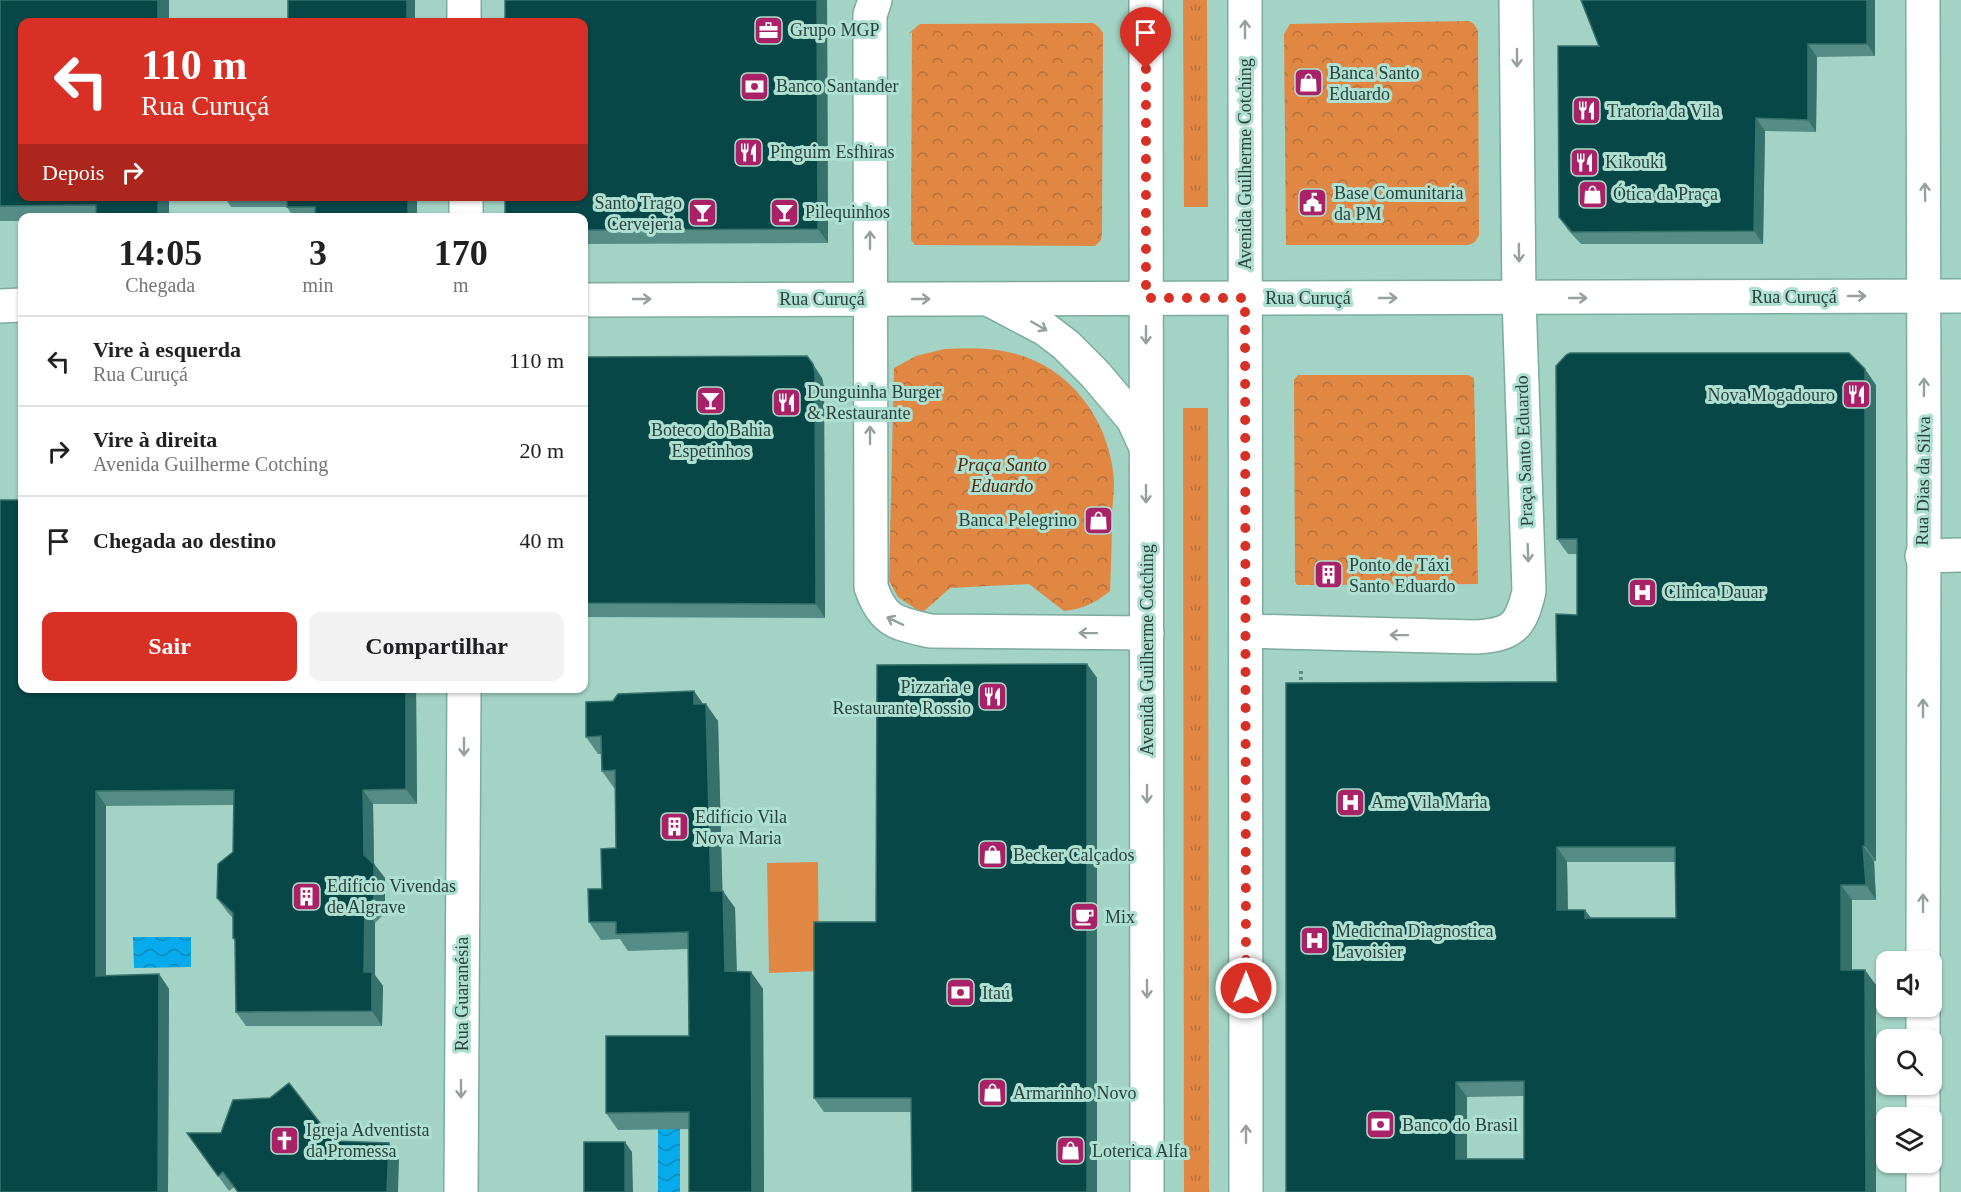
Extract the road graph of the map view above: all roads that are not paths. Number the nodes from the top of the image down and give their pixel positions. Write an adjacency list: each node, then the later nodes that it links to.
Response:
1 (464, 0): 7 (main road)
2 (875, 0): 13 (main road, one-way to 2)
3 (1146, 0): 10 (main road, Avenida Guilherme Cotching)
4 (1245, 0): 11 (main road, Avenida Guilherme Cotching, one-way to 4)
5 (1516, 0): 12 (main road, Praça Santo Eduardo, one-way to 12)
6 (1923, 0): 8 (main road, Rua Dias da Silva, one-way to 6)
7 (464, 18)
8 (1925, 296): 9 (main road, Rua Curuçá); 12 (main road, Rua Curuçá, one-way to 8); 20 (main road, Rua Dias da Silva, one-way to 8)
9 (1961, 296)
10 (1146, 298): 11 (main road, Rua Curuçá); 14 (main road, Rua Curuçá); 18 (main road, Avenida Guilherme Cotching, one-way to 18)
11 (1245, 298): 12 (main road, Rua Curuçá, one-way to 12); 21 (main road, Avenida Guilherme Cotching)
12 (1519, 298): 21 (main road, Praça Santo Eduardo, one-way to 21)
13 (871, 299): 14 (main road, Rua Curuçá, one-way to 14); 15 (main road, Rua Curuçá, one-way to 13); 22 (main road, one-way to 13)
14 (988, 299): 18 (main road, one-way to 18)
15 (588, 300)
16 (18, 305): 17 (main road)
17 (0, 306)
18 (1146, 448): 22 (main road, Avenida Guilherme Cotching, one-way to 22)
19 (1961, 555): 20 (main road)
20 (1922, 556): 24 (main road, Rua Dias da Silva, one-way to 20)
21 (1246, 631): 28 (main road, Avenida Guilherme Cotching, one-way to 21)
22 (1147, 633): 27 (main road, Avenida Guilherme Cotching, one-way to 27)
23 (464, 693): 26 (main road, Rua Guaranésia, one-way to 26)
24 (1923, 951)
25 (1923, 1173): 29 (main road)
26 (460, 1192)
27 (1147, 1192)
28 (1246, 1192)
29 (1923, 1192)

